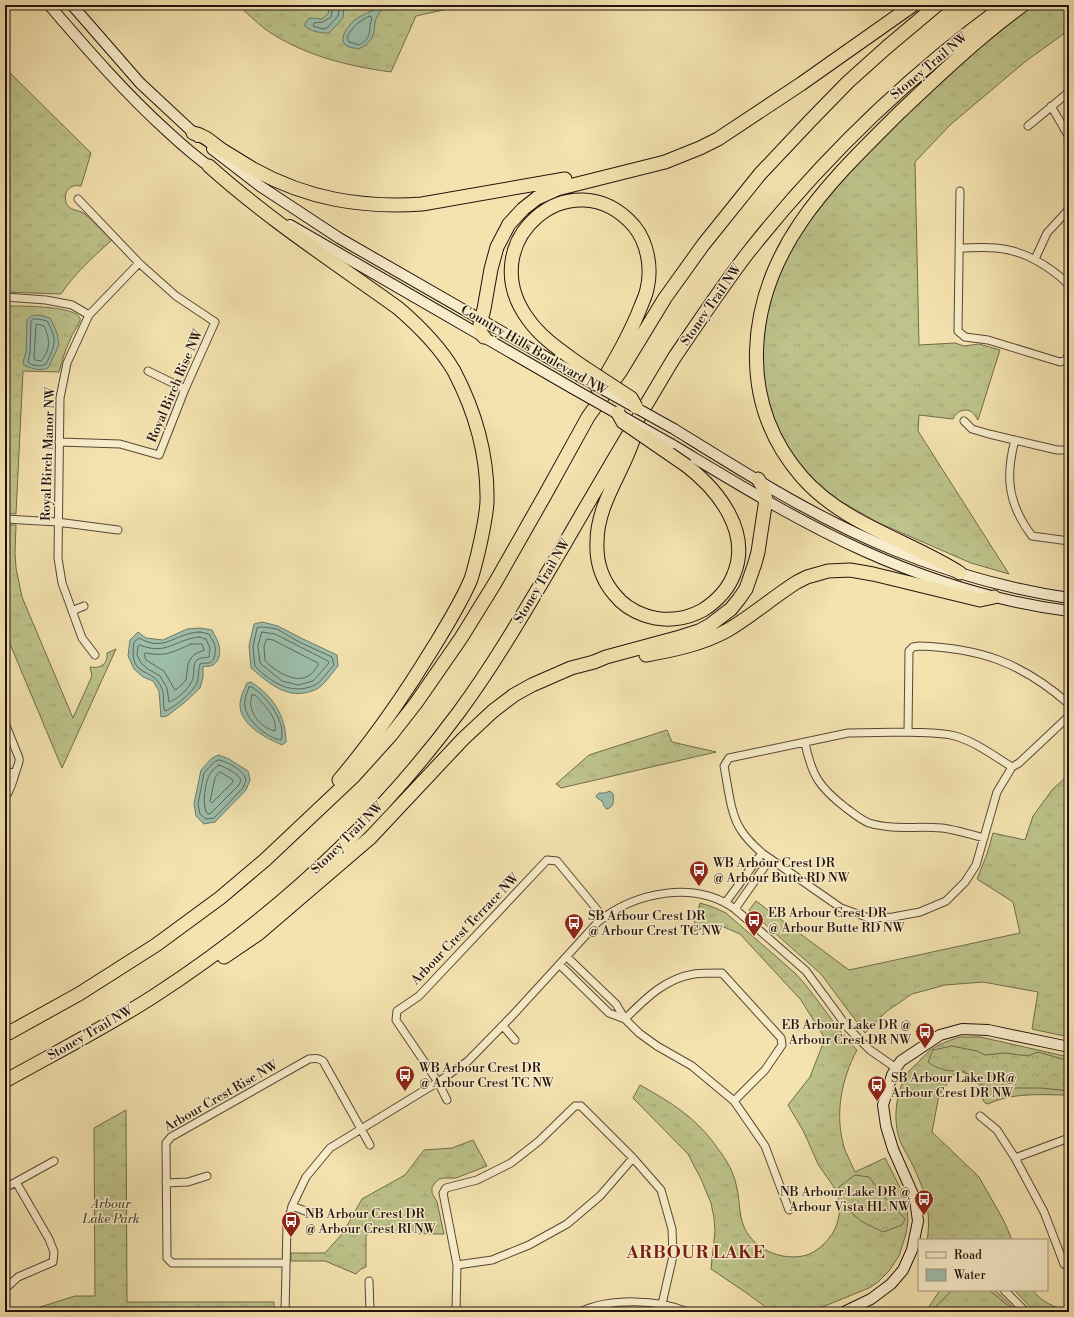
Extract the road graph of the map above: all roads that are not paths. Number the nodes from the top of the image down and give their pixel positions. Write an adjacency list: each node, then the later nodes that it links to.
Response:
1 (49, 5): 12 (main road, Country Hills Boulevard NW)
2 (72, 5): 10 (main road, Country Hills Boulevard NW)
3 (913, 5): 13 (highway)
4 (937, 5): 31 (highway)
5 (1005, 5): 29 (highway, Stoney Trail NW)
6 (1023, 5): 42 (highway)
7 (1069, 92): 8 (street)
8 (1051, 106): 9 (street); 11 (street)
9 (1028, 126)
10 (193, 133): 13 (highway); 23 (main road, Country Hills Boulevard NW)
11 (1069, 137)
12 (209, 166): 24 (main road, Country Hills Boulevard NW); 59 (highway)
13 (606, 176): 23 (highway)
14 (960, 191): 17 (street)
15 (78, 199): 19 (street)
16 (1069, 209): 18 (street)
17 (959, 248): 18 (street); 25 (street)
18 (1035, 259): 20 (street)
19 (139, 262): 22 (street); 28 (street, Royal Birch Rise NW)
20 (1069, 285)
21 (5, 297): 22 (street)
22 (89, 315): 34 (street, Royal Birch Manor NW)
23 (480, 320): 24 (highway); 27 (main road, Country Hills Boulevard NW)
24 (484, 337): 30 (main road, Country Hills Boulevard NW, bridge)
25 (1069, 353)
26 (148, 371): 28 (street)
27 (581, 371): 29 (highway, bridge); 31 (highway)
28 (185, 389): 34 (street, Royal Birch Rise NW)
29 (638, 411): 30 (highway, bridge); 36 (main road, bridge); 68 (highway, Stoney Trail NW)
30 (618, 414): 37 (main road, Country Hills Boulevard NW, bridge)
31 (588, 417): 59 (highway)
32 (964, 420): 33 (street)
33 (1015, 440): 35 (street); 41 (street)
34 (59, 442): 39 (street, Royal Birch Manor NW)
35 (1069, 450)
36 (758, 480): 37 (highway); 42 (main road)
37 (766, 499): 43 (main road, Country Hills Boulevard NW); 49 (highway)
38 (5, 520): 39 (street)
39 (58, 522): 40 (street); 46 (street, Royal Birch Manor NW)
40 (118, 530)
41 (1069, 541)
42 (960, 573): 44 (main road)
43 (994, 597): 47 (main road, Country Hills Boulevard NW); 49 (highway)
44 (1069, 598)
45 (84, 606): 46 (street)
46 (72, 611): 48 (street, Royal Birch Manor NW)
47 (1069, 611)
48 (95, 656)
49 (594, 662): 68 (highway)
50 (1069, 704): 53 (street)
51 (1069, 716): 55 (street)
52 (5, 723): 56 (street)
53 (908, 732): 54 (street); 55 (street)
54 (805, 743): 60 (street); 61 (street)
55 (1012, 767): 60 (street)
56 (16, 771): 57 (street); 58 (street)
57 (5, 775)
58 (5, 791)
59 (320, 807): 71 (highway)
60 (984, 838): 62 (street)
61 (762, 853): 62 (street); 63 (street)
62 (770, 859): 64 (street)
63 (726, 902): 64 (street); 65 (street)
64 (735, 909): 74 (street)
65 (604, 918): 66 (street); 76 (street, Arbour Crest Terrace NW)
66 (568, 957): 67 (street); 69 (street)
67 (560, 965): 69 (street); 70 (street)
68 (153, 997): 75 (highway, Stoney Trail NW)
69 (625, 1019): 78 (street); 78 (street)
70 (503, 1026): 72 (street); 76 (street)
71 (5, 1035)
72 (515, 1040)
73 (1069, 1047): 74 (main road)
74 (896, 1068): 93 (main road)
75 (5, 1081)
76 (438, 1082): 77 (street); 80 (street)
77 (447, 1100)
78 (734, 1101): 91 (street)
79 (980, 1116): 84 (street)
80 (361, 1129): 82 (street); 88 (street, Arbour Crest Rise NW); 90 (street)
81 (1069, 1138): 84 (street)
82 (370, 1145)
83 (633, 1158): 95 (street); 95 (street); 100 (street)
84 (1015, 1158): 96 (street)
85 (54, 1161): 87 (street)
86 (207, 1176): 88 (street)
87 (16, 1182): 89 (street); 98 (street)
88 (166, 1183): 94 (street, Arbour Crest Rise NW)
89 (5, 1188)
90 (292, 1206): 92 (street); 94 (street)
91 (789, 1210)
92 (308, 1212)
93 (916, 1251): 106 (main road)
94 (285, 1263): 101 (street)
95 (457, 1265): 103 (street)
96 (1069, 1268)
97 (369, 1280): 102 (street)
98 (5, 1289)
99 (1005, 1291): 107 (street)
100 (662, 1304): 104 (street); 105 (street)
101 (285, 1312)
102 (370, 1312)
103 (456, 1312)
104 (580, 1312)
105 (688, 1312)
106 (844, 1312)
107 (1026, 1312)

